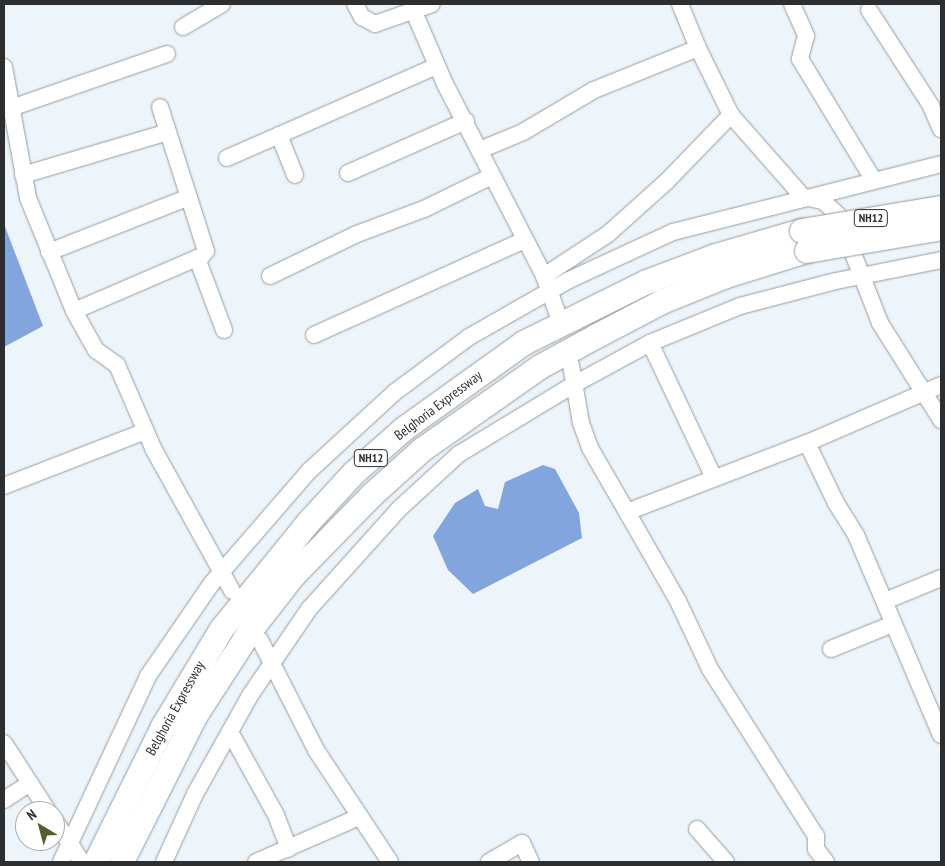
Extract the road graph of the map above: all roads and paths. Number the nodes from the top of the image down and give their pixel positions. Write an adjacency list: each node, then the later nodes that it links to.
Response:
1 (222, 4): 8 (street)
2 (355, 4): 7 (street)
3 (432, 4): 7 (street)
4 (680, 4): 9 (street)
5 (792, 4): 27 (street)
6 (869, 10): 17 (street)
7 (414, 12): 11 (street)
8 (183, 28)
9 (698, 48): 15 (street); 20 (street)
10 (167, 54): 14 (street)
11 (437, 66): 16 (street); 19 (street)
12 (4, 67): 14 (street)
13 (160, 107): 18 (street)
14 (11, 108): 24 (street)
15 (731, 115): 29 (street); 38 (street)
16 (466, 121): 20 (street); 23 (street)
17 (941, 129)
18 (168, 132): 24 (street); 28 (street)
19 (279, 135): 21 (street); 25 (street)
20 (480, 150): 26 (street)
21 (227, 158)
22 (941, 164): 27 (street)
23 (348, 173)
24 (23, 175): 34 (street)
25 (295, 175)
26 (492, 176): 32 (street); 37 (street)
27 (873, 179): 29 (street)
28 (189, 197): 34 (street); 35 (street)
29 (803, 197): 39 (street); 40 (street)
30 (941, 208): 33 (highway, Belghoria Expressway / NH12, bridge)
31 (941, 228): 33 (highway, Belghoria Expressway / NH12, bridge)
32 (524, 240): 38 (street); 44 (street)
33 (804, 241): 77 (highway, Belghoria Expressway / NH12); 78 (highway, Belghoria Expressway / NH12)
34 (49, 252): 41 (street)
35 (197, 258): 41 (street); 43 (street)
36 (941, 260): 39 (street)
37 (270, 276)
38 (544, 276): 40 (street)
39 (864, 277): 45 (street); 49 (street)
40 (550, 294): 42 (street); 56 (street)
41 (74, 311): 51 (street)
42 (558, 315)
43 (224, 330)
44 (314, 335)
45 (650, 343): 47 (street); 53 (street)
46 (571, 365): 47 (street)
47 (573, 385): 55 (street); 63 (street)
48 (941, 385): 49 (street)
49 (923, 394): 50 (street); 52 (street)
50 (941, 420)
51 (146, 431): 54 (street); 56 (street)
52 (807, 443): 53 (street); 59 (street)
53 (714, 478): 55 (street)
54 (4, 486)
55 (627, 512): 85 (street)
56 (222, 572): 58 (street); 73 (street)
57 (941, 578): 59 (street)
58 (232, 591)
59 (885, 601): 60 (street)
60 (893, 624): 62 (street); 65 (street)
61 (260, 640): 63 (street)
62 (830, 649)
63 (272, 662): 64 (street); 70 (street)
64 (230, 732): 74 (street); 79 (street)
65 (941, 735)
66 (4, 742): 67 (street)
67 (30, 783): 68 (street); 69 (street)
68 (4, 800)
69 (42, 801)
70 (359, 817): 74 (street); 81 (street)
71 (698, 829): 84 (street)
72 (65, 837): 73 (street)
73 (70, 844): 75 (street); 76 (street)
74 (289, 849): 80 (street)
75 (61, 862)
76 (82, 862)
77 (96, 862)
78 (122, 862)
79 (164, 862)
80 (256, 862)
81 (390, 862)
82 (489, 862): 83 (street)
83 (531, 862)
84 (726, 862)
85 (826, 862)

